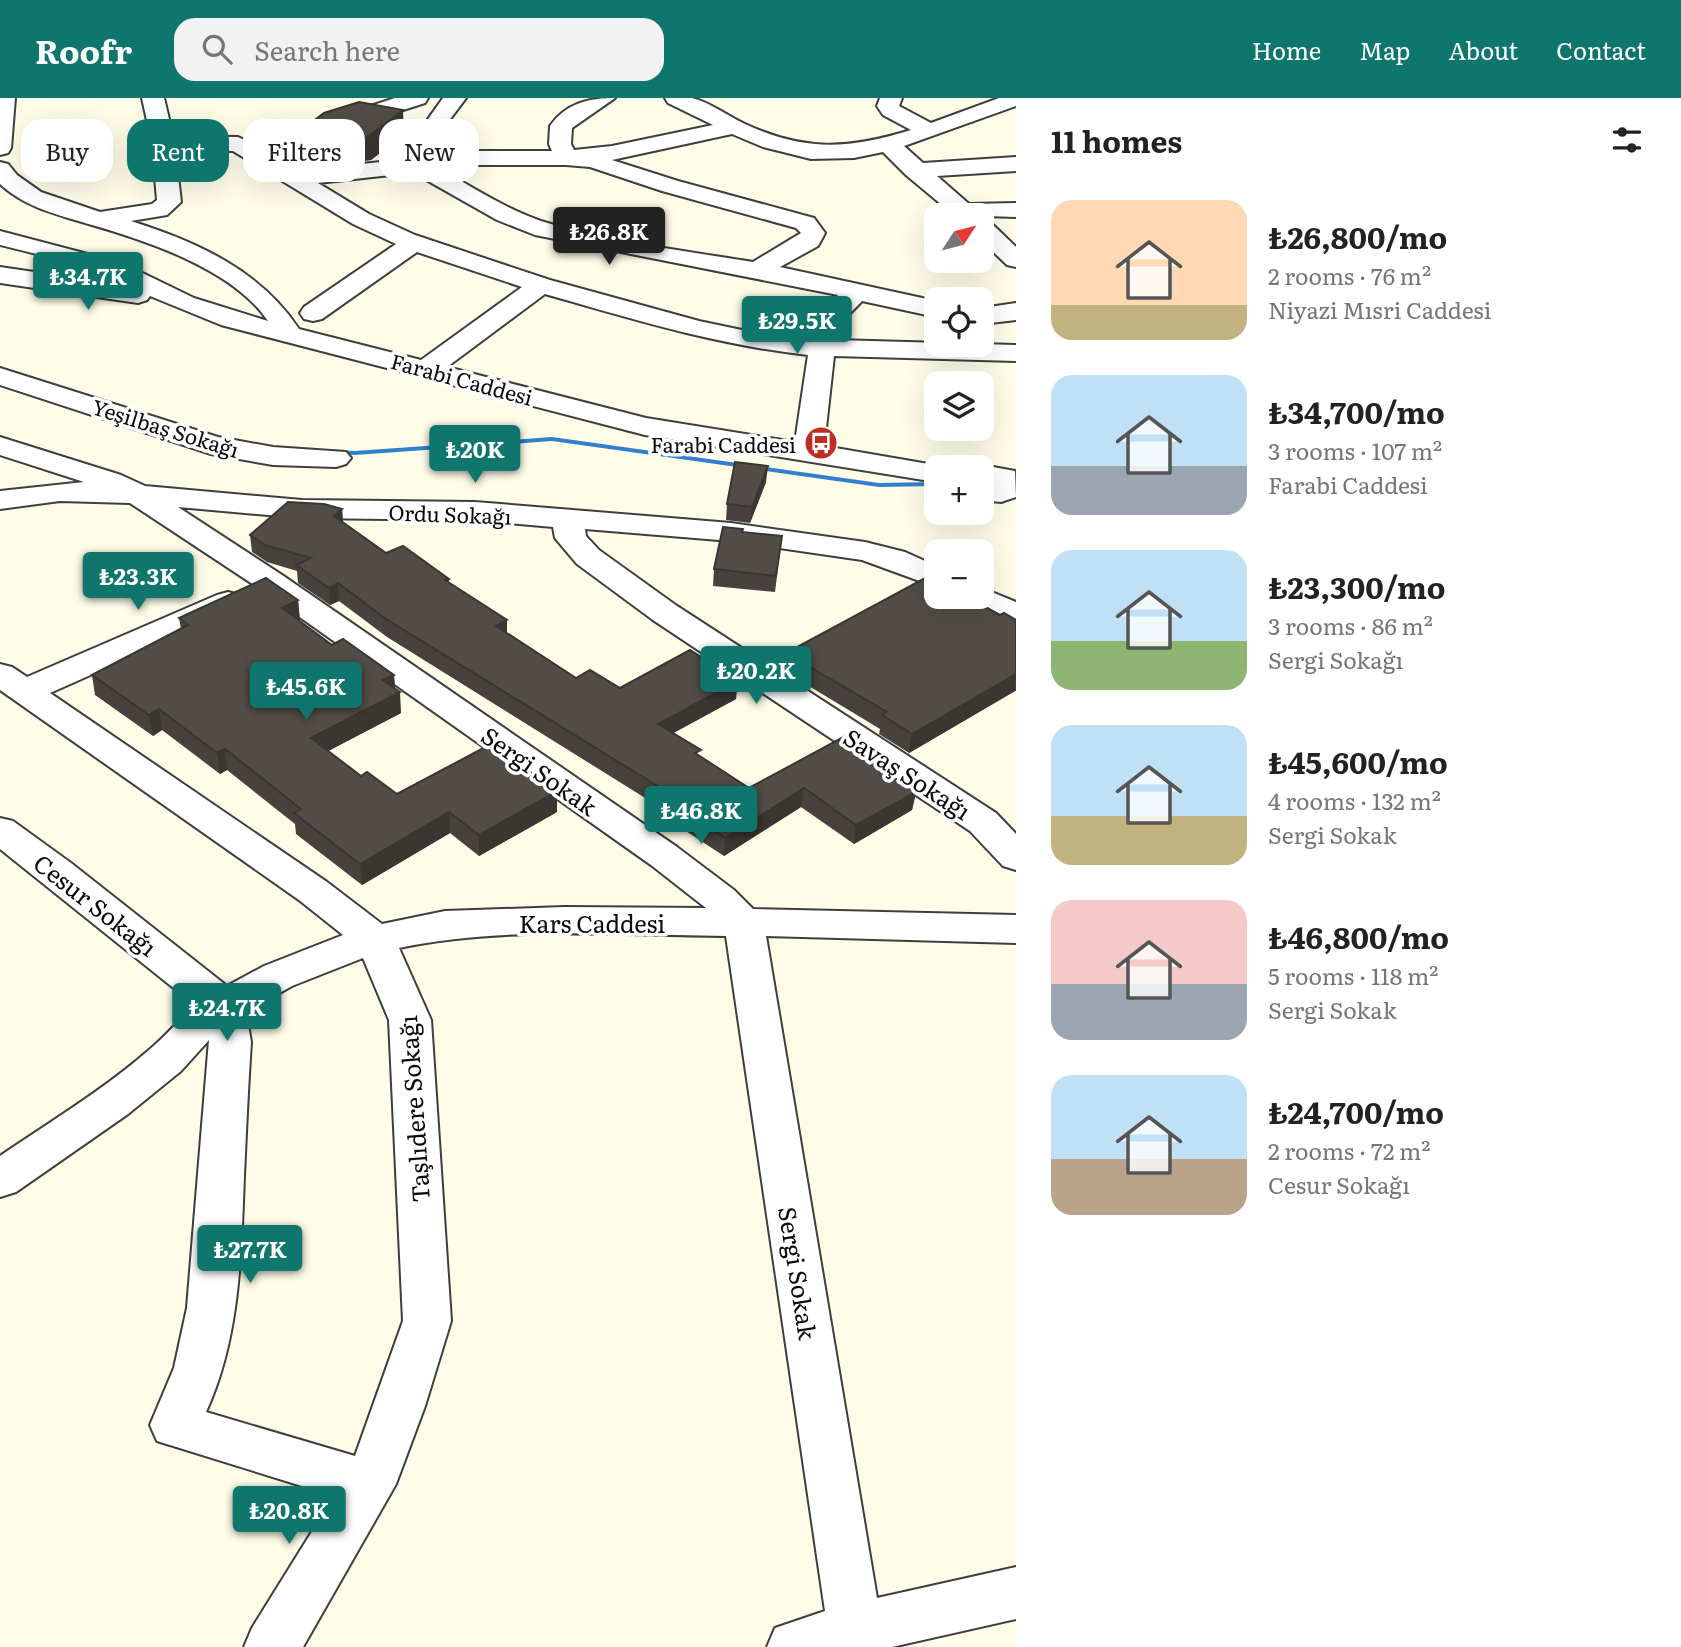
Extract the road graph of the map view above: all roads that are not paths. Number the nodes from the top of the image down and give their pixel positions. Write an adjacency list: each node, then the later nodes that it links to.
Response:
1 (4, 98): 14 (street)
2 (153, 98): 9 (street)
3 (419, 98): 8 (street); 10 (street)
4 (604, 98): 15 (street)
5 (676, 98): 11 (street)
6 (891, 98): 12 (street)
7 (1016, 99): 12 (street)
8 (448, 106)
9 (158, 119)
10 (353, 119)
11 (735, 127): 13 (street); 15 (street)
12 (928, 130): 13 (street)
13 (888, 144): 19 (street)
14 (0, 148)
15 (566, 158): 16 (street); 31 (street)
16 (479, 160)
17 (1016, 163): 19 (street)
18 (0, 169): 26 (street)
19 (914, 170): 23 (street)
20 (167, 182): 26 (street)
21 (303, 182): 29 (street)
22 (445, 182): 31 (street)
23 (953, 203)
24 (1016, 210): 25 (street)
25 (994, 211)
26 (96, 218): 40 (street)
27 (0, 238): 35 (street, Farabi Caddesi)
28 (994, 240): 30 (street)
29 (414, 243): 33 (street); 38 (street)
30 (1016, 261)
31 (757, 270): 34 (street)
32 (0, 275): 35 (street)
33 (541, 285): 41 (street); 43 (street)
34 (856, 292): 36 (street); 41 (street)
35 (185, 303): 40 (street, Farabi Caddesi)
36 (924, 306)
37 (1016, 311): 39 (street)
38 (313, 313)
39 (994, 316)
40 (289, 333): 43 (street, Farabi Caddesi)
41 (822, 348): 42 (street); 46 (street)
42 (1016, 353)
43 (427, 368): 46 (street, Farabi Caddesi)
44 (0, 376): 47 (street, Yeşilbaş Sokağı)
45 (0, 446): 49 (street, Sergi Sokak)
46 (808, 454): 48 (street, Farabi Caddesi)
47 (336, 458)
48 (924, 471)
49 (137, 494): 50 (street, Ordu Sokağı); 51 (street, Ordu Sokağı); 53 (street, Sergi Sokak)
50 (0, 500)
51 (567, 519): 52 (street, Ordu Sokağı); 58 (street, Savaş Sokağı)
52 (924, 572)
53 (271, 582): 56 (street); 59 (street, Sergi Sokak)
54 (994, 604): 55 (street)
55 (1016, 615)
56 (13, 682): 61 (street, Taşlıdere Sokağı)
57 (0, 830): 62 (street, Cesur Sokağı)
58 (1016, 857)
59 (744, 923): 60 (street, Kars Caddesi); 61 (street, Kars Caddesi); 67 (street, Sergi Sokak)
60 (1016, 929)
61 (375, 939): 62 (street, Kars Caddesi); 65 (street, Taşlıdere Sokağı)
62 (208, 1019): 63 (street, Kars Caddesi); 64 (street, Kars Caddesi); 65 (street)
63 (0, 1158)
64 (0, 1179)
65 (370, 1484): 68 (street, Taşlıdere Sokağı)
66 (1016, 1593): 67 (street)
67 (855, 1629): 69 (street)
68 (272, 1647)
69 (795, 1647)

